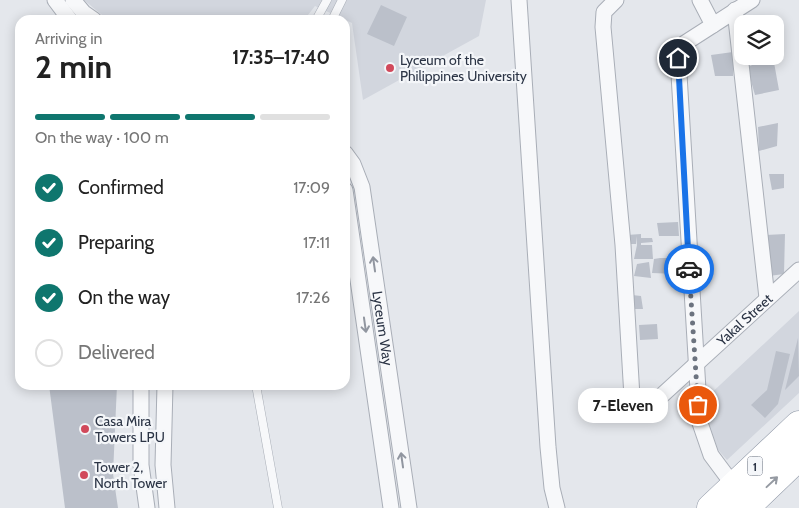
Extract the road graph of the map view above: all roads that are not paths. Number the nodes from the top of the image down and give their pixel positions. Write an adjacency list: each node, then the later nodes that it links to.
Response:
1 (56, 0): 10 (street)
2 (73, 0): 11 (street)
3 (327, 0): 12 (lane)
4 (342, 0): 13 (lane)
5 (519, 0): 31 (street)
6 (616, 0): 19 (street, Yakal Street)
7 (700, 0): 14 (street)
8 (752, 0): 9 (street)
9 (736, 10): 14 (street); 18 (street)
10 (66, 15)
11 (87, 15)
12 (319, 15)
13 (334, 15)
14 (713, 24): 19 (street)
15 (350, 160): 30 (street, Lyceum Way, one-way to 15)
16 (350, 225): 29 (street, Lyceum Way, one-way to 29)
17 (799, 270): 18 (street, Yakal Street)
18 (767, 298): 19 (street, Yakal Street)
19 (695, 367): 25 (street)
20 (141, 390): 26 (street)
21 (165, 390): 27 (street)
22 (257, 390): 28 (lane)
23 (799, 425): 25 (highway, 1)
24 (799, 456): 25 (highway, 1, one-way to 24)
25 (746, 501): 32 (highway, 1)
26 (147, 508)
27 (168, 508)
28 (278, 508)
29 (391, 508)
30 (409, 508)
31 (557, 508)
32 (712, 508)

